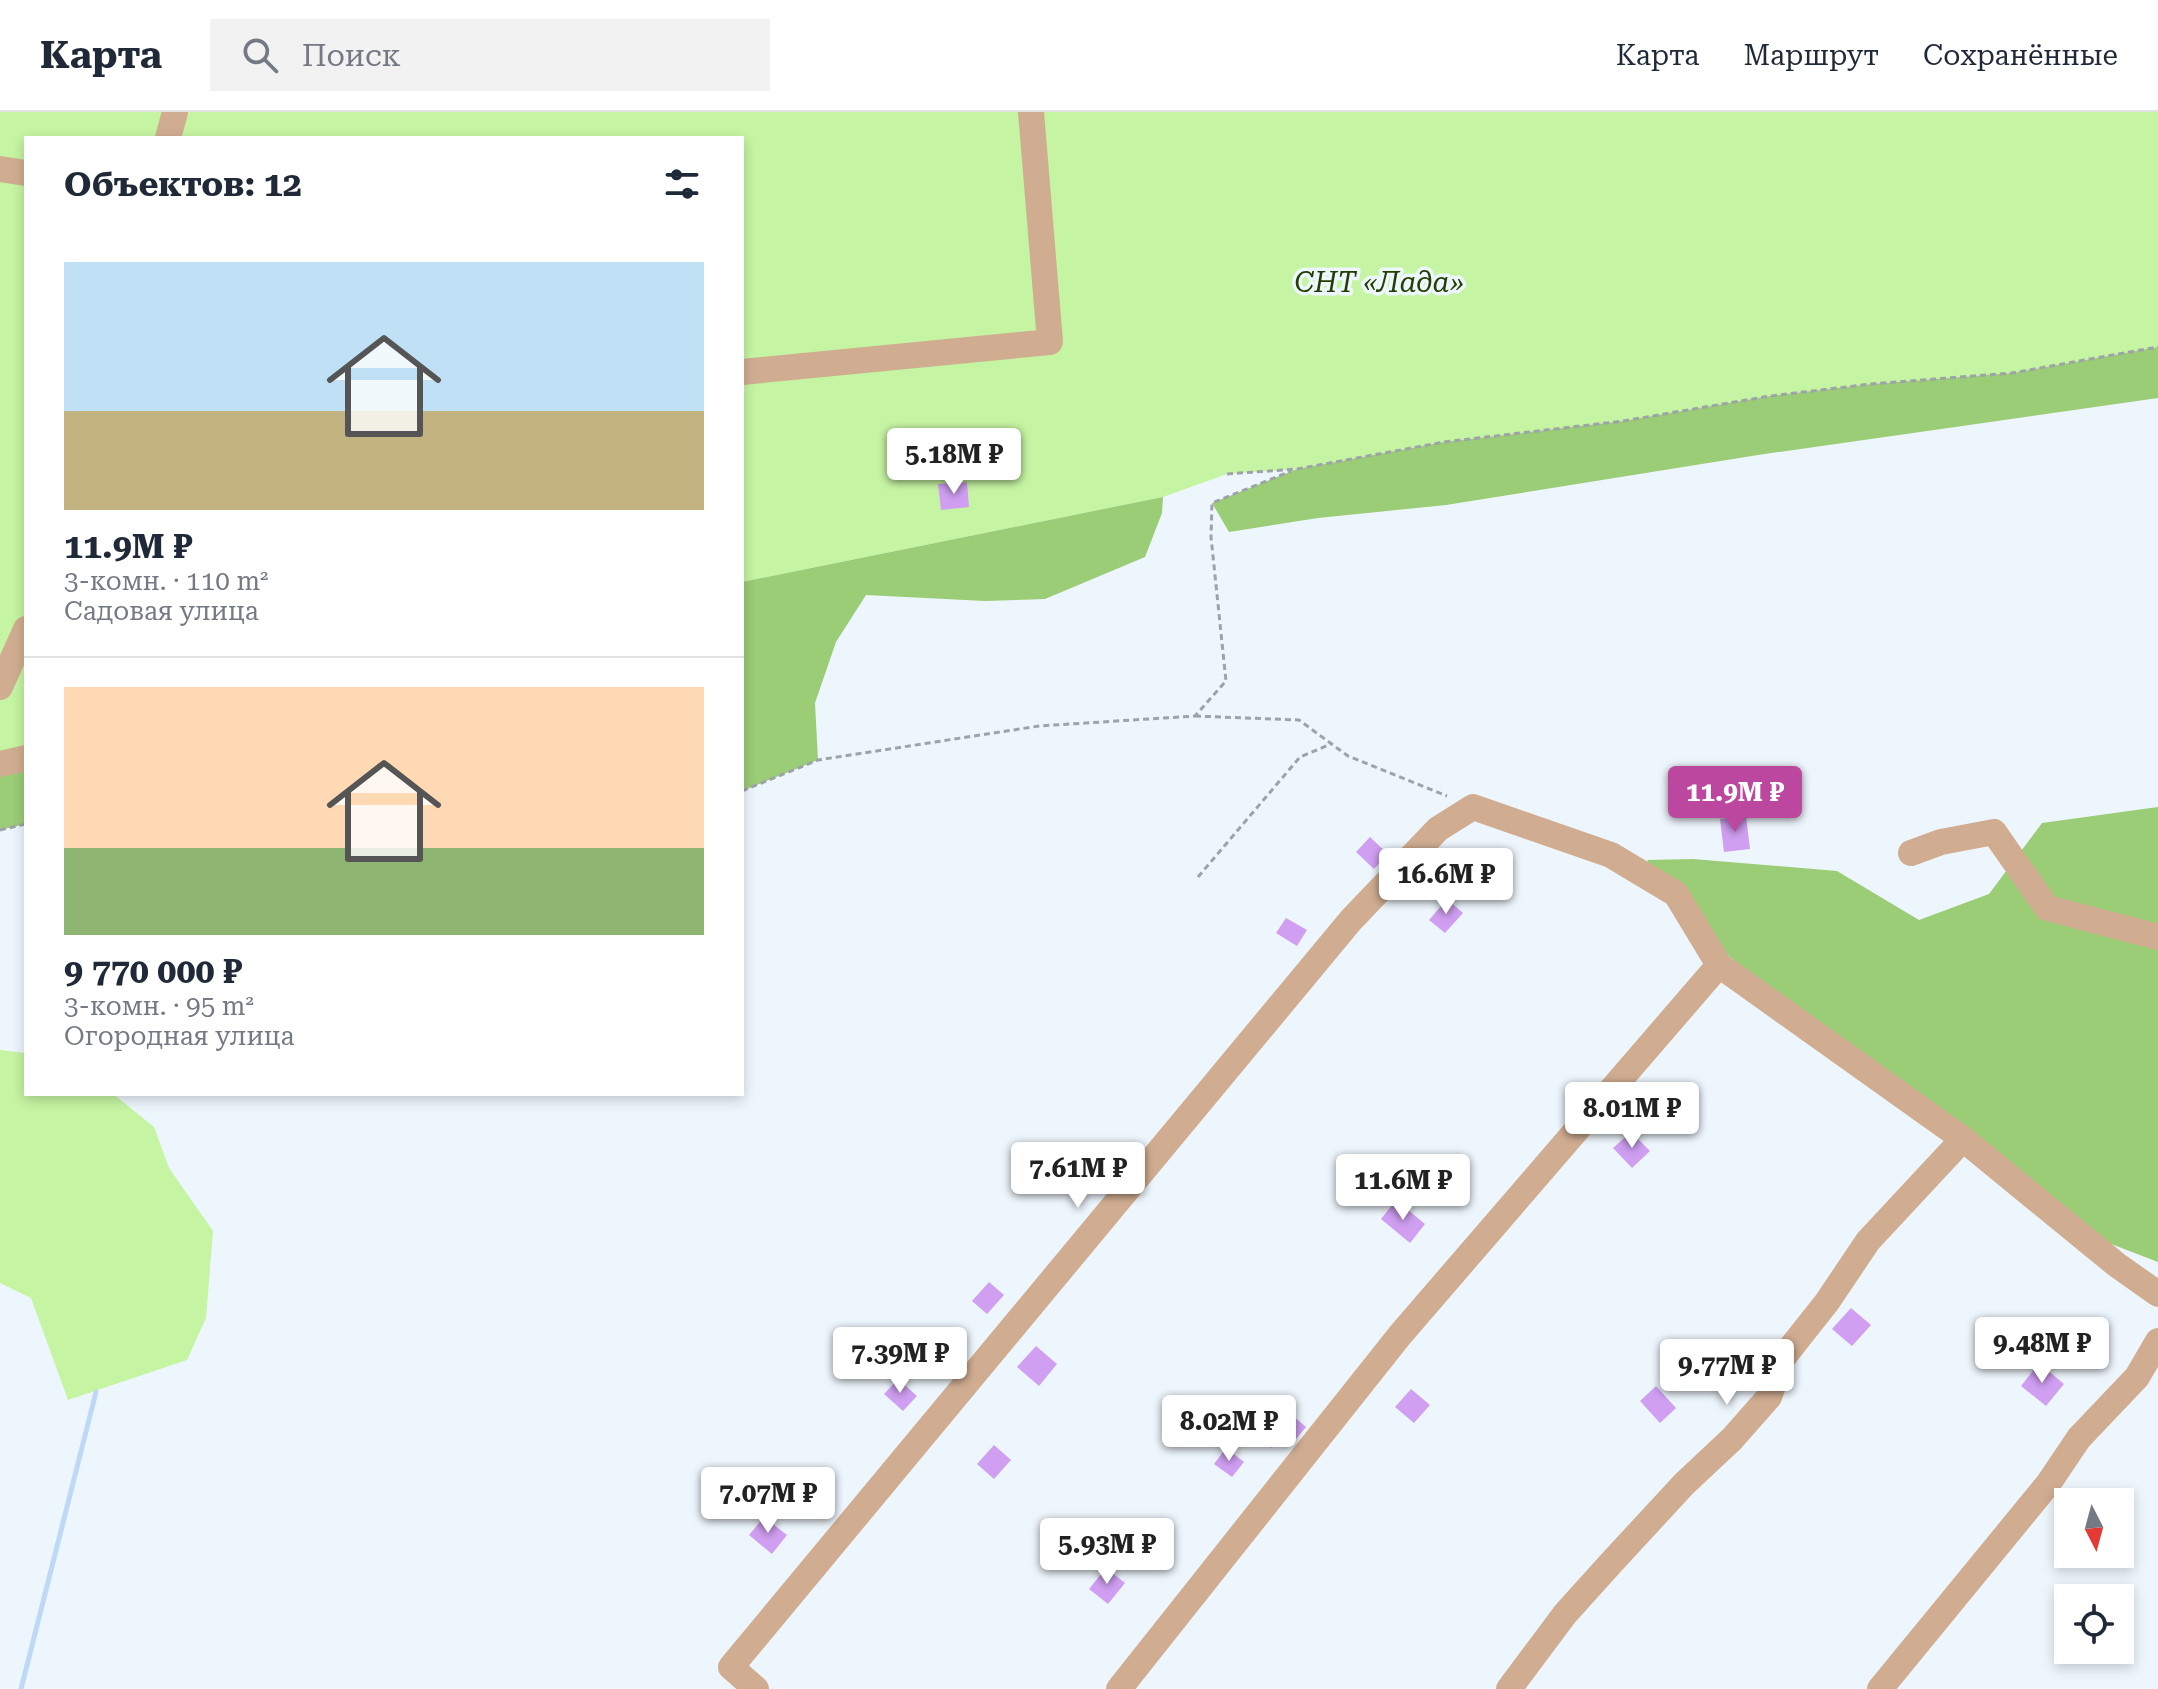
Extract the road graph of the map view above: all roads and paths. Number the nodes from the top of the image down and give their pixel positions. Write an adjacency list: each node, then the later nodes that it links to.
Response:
1 (158, 112): 4 (street)
2 (175, 112): 5 (street)
3 (1031, 112): 9 (street)
4 (152, 136)
5 (169, 136)
6 (0, 169): 7 (street)
7 (24, 173)
8 (2158, 347): 10 (path)
9 (744, 372)
10 (1297, 469): 11 (path); 14 (path)
11 (1227, 474)
12 (24, 633): 13 (street)
13 (0, 687)
14 (1195, 716): 15 (path); 18 (path)
15 (1331, 744): 19 (path); 23 (path)
16 (24, 758): 17 (street)
17 (0, 764)
18 (744, 790)
19 (1473, 807): 25 (street); 29 (street)
20 (24, 824): 21 (path)
21 (0, 830)
22 (1911, 853): 24 (street)
23 (1198, 877)
24 (2158, 937)
25 (1719, 965): 26 (street); 30 (street)
26 (1963, 1139): 27 (street); 31 (street)
27 (2158, 1294)
28 (2158, 1341): 32 (street)
29 (756, 1689)
30 (1119, 1689)
31 (1509, 1689)
32 (1880, 1689)

